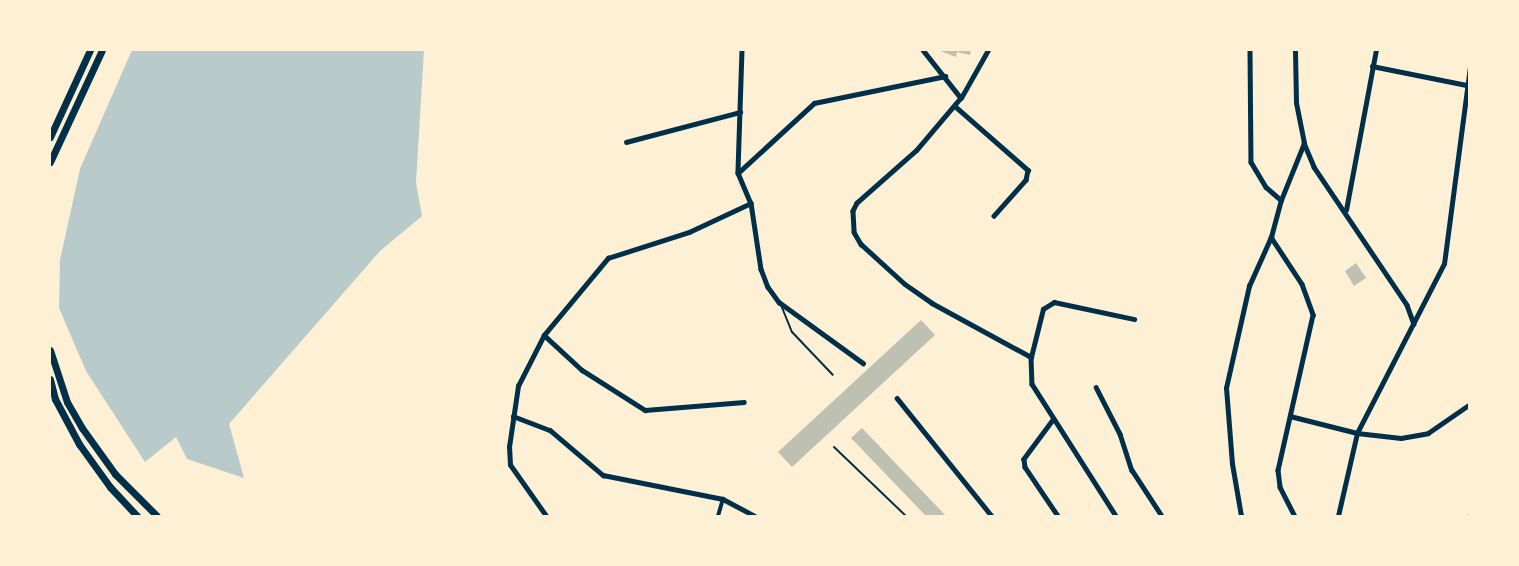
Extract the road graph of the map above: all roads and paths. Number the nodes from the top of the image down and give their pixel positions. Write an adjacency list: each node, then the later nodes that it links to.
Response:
1 (90, 50): 16 (main road)
2 (102, 50): 19 (main road)
3 (742, 50): 15 (street)
4 (923, 50): 11 (street)
5 (988, 50): 13 (street)
6 (1250, 50): 21 (street)
7 (1295, 50): 18 (street)
8 (1376, 50): 9 (street)
9 (1372, 66): 12 (street); 23 (street)
10 (1470, 67): 12 (street)
11 (945, 76): 13 (street); 20 (street)
12 (1466, 85): 28 (street)
13 (961, 98): 14 (street)
14 (956, 107): 24 (street); 31 (street)
15 (740, 112): 17 (street); 20 (street)
16 (50, 137)
17 (626, 142)
18 (1304, 143): 21 (street); 23 (street)
19 (50, 162)
20 (738, 173): 22 (street)
21 (1281, 200): 25 (street)
22 (751, 203): 26 (street); 29 (street)
23 (1346, 210): 28 (street)
24 (994, 216)
25 (1271, 237): 40 (street); 55 (street)
26 (779, 302): 32 (street); 33 (lane)
27 (1134, 319): 31 (street)
28 (1414, 324): 42 (street)
29 (544, 335): 37 (street); 39 (street)
30 (50, 350): 46 (main road)
31 (1030, 357): 41 (street)
32 (863, 363)
33 (833, 375)
34 (50, 379): 45 (main road)
35 (1096, 387): 54 (street)
36 (897, 399): 51 (street)
37 (744, 402)
38 (1470, 404): 42 (street)
39 (513, 416): 44 (street); 47 (street)
40 (1290, 416): 42 (street); 56 (street)
41 (1053, 420): 52 (street); 53 (street)
42 (1357, 434): 57 (street)
43 (834, 447): 50 (lane)
44 (723, 499): 48 (street); 49 (street)
45 (137, 516)
46 (157, 516)
47 (546, 516)
48 (718, 516)
49 (755, 516)
50 (906, 516)
51 (992, 516)
52 (1058, 516)
53 (1116, 516)
54 (1162, 516)
55 (1241, 516)
56 (1294, 516)
57 (1338, 516)

